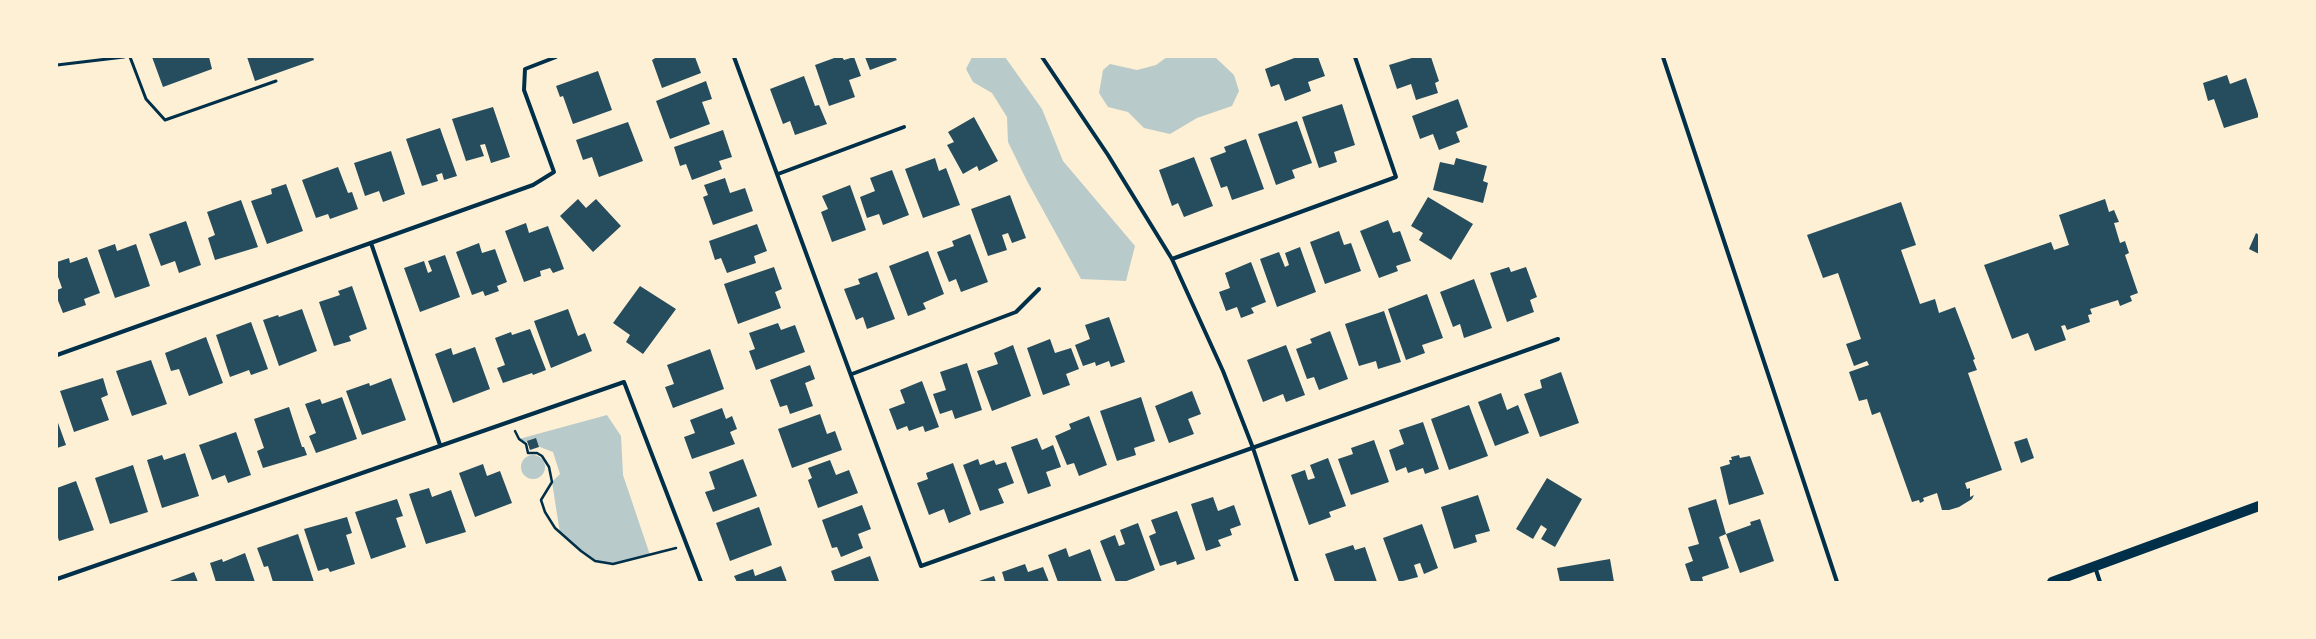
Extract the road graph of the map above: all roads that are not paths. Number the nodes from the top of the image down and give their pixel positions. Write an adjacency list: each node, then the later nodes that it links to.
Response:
1 (124, 57): 8 (lane)
2 (130, 57): 9 (lane)
3 (556, 57): 12 (street)
4 (734, 57): 11 (street)
5 (1042, 57): 13 (street)
6 (1355, 57): 13 (street)
7 (1663, 57): 25 (street)
8 (57, 65)
9 (276, 81)
10 (904, 127): 11 (street)
11 (778, 174): 17 (street)
12 (371, 243): 16 (street); 18 (street)
13 (1172, 259): 19 (street)
14 (1039, 289): 17 (street)
15 (1558, 339): 19 (street)
16 (57, 355)
17 (852, 374): 19 (street)
18 (440, 445): 22 (street); 23 (street)
19 (1253, 448): 24 (street)
20 (2259, 506): 21 (main road)
21 (2094, 566): 26 (main road); 27 (street)
22 (57, 579)
23 (701, 582)
24 (1297, 582)
25 (1837, 582)
26 (2052, 582)
27 (2100, 582)

